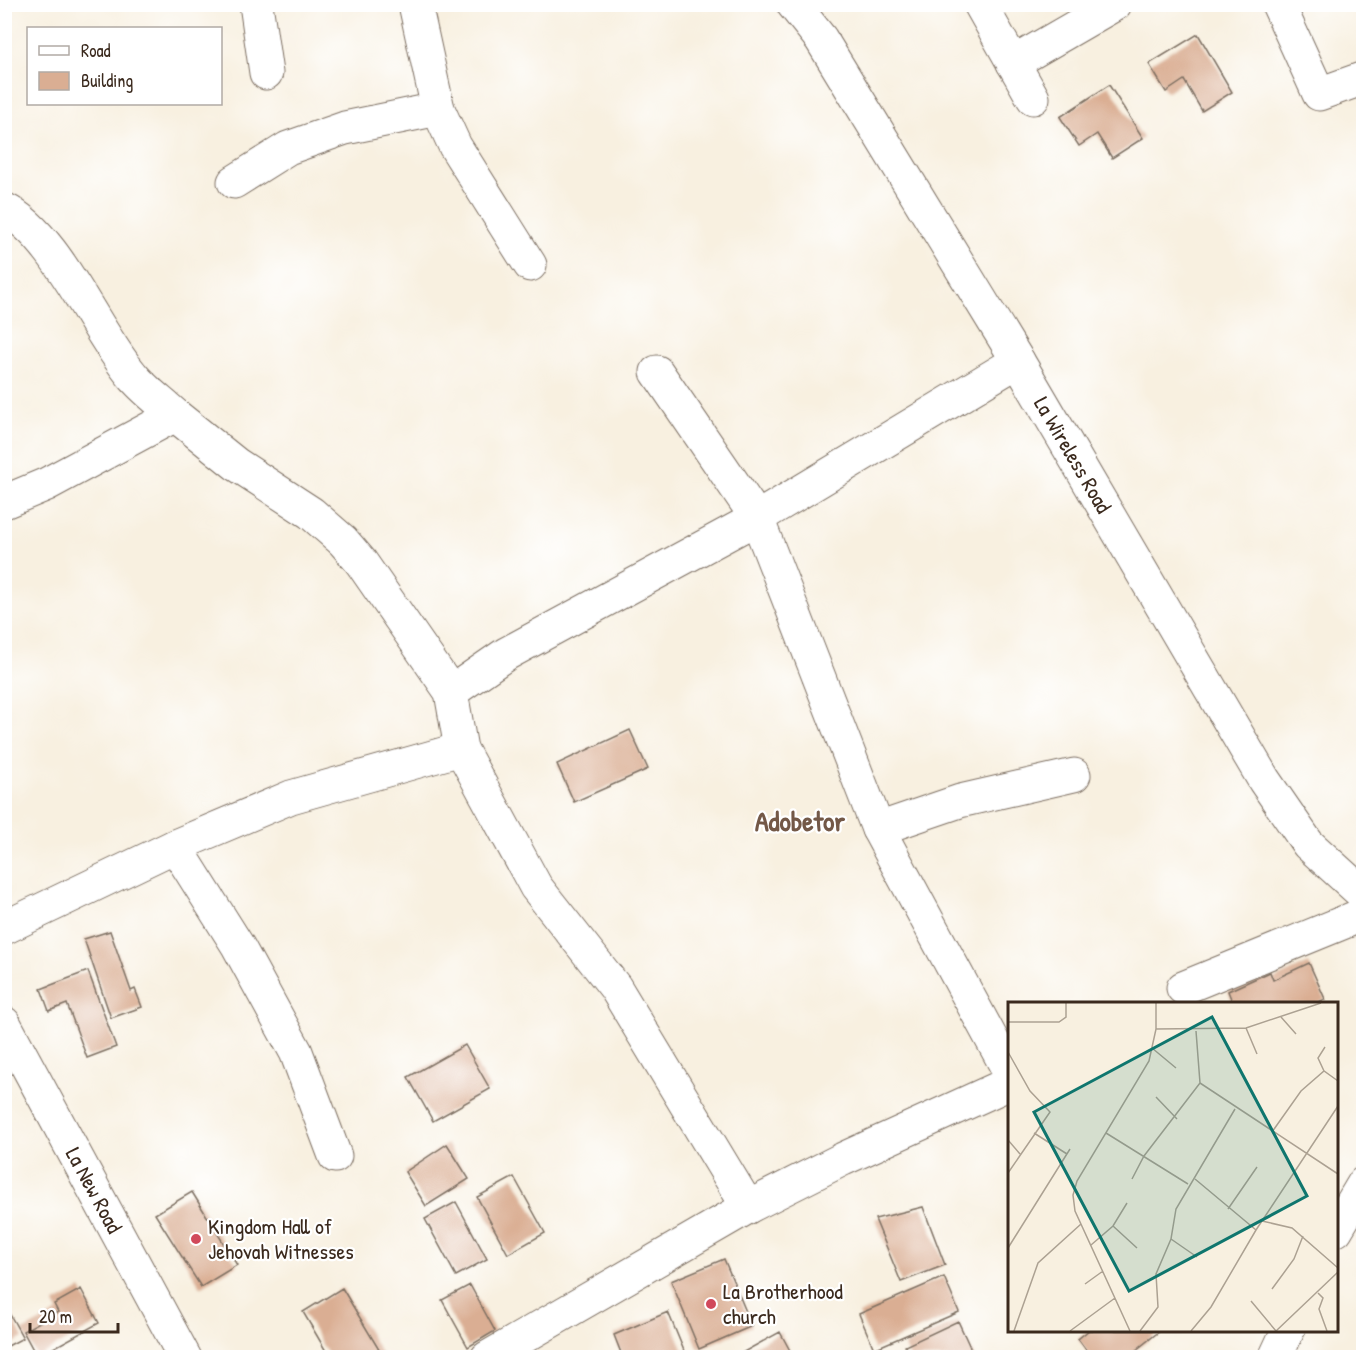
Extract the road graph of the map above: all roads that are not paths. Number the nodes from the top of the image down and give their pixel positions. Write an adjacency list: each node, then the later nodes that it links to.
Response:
1 (256, 4): 8 (street)
2 (415, 4): 11 (street)
3 (793, 4): 15 (street, La Wireless Road)
4 (980, 4): 7 (street)
5 (1115, 4): 7 (street)
6 (1278, 4): 9 (street)
7 (1013, 63): 10 (street)
8 (266, 73)
9 (1364, 78)
10 (1033, 98)
11 (438, 109): 12 (street); 14 (street)
12 (234, 182)
13 (4, 209): 17 (street)
14 (530, 265)
15 (1018, 361): 19 (street); 25 (street, La Wireless Road)
16 (657, 372): 19 (street)
17 (175, 415): 18 (street); 20 (street)
18 (4, 502)
19 (757, 518): 20 (street); 23 (street)
20 (451, 692): 21 (street)
21 (461, 749): 24 (street); 34 (street)
22 (1074, 775): 23 (street)
23 (878, 829): 30 (street)
24 (175, 846): 27 (street); 32 (street)
25 (1364, 895)
26 (1364, 914): 28 (street)
27 (4, 928)
28 (1183, 988)
29 (4, 1023): 38 (street, La New Road)
30 (1008, 1069)
31 (1008, 1084): 34 (street)
32 (335, 1156)
33 (1364, 1183): 35 (street)
34 (748, 1207): 37 (street)
35 (1338, 1223)
36 (1287, 1332): 39 (street)
37 (492, 1356)
38 (185, 1358)
39 (1275, 1358)

